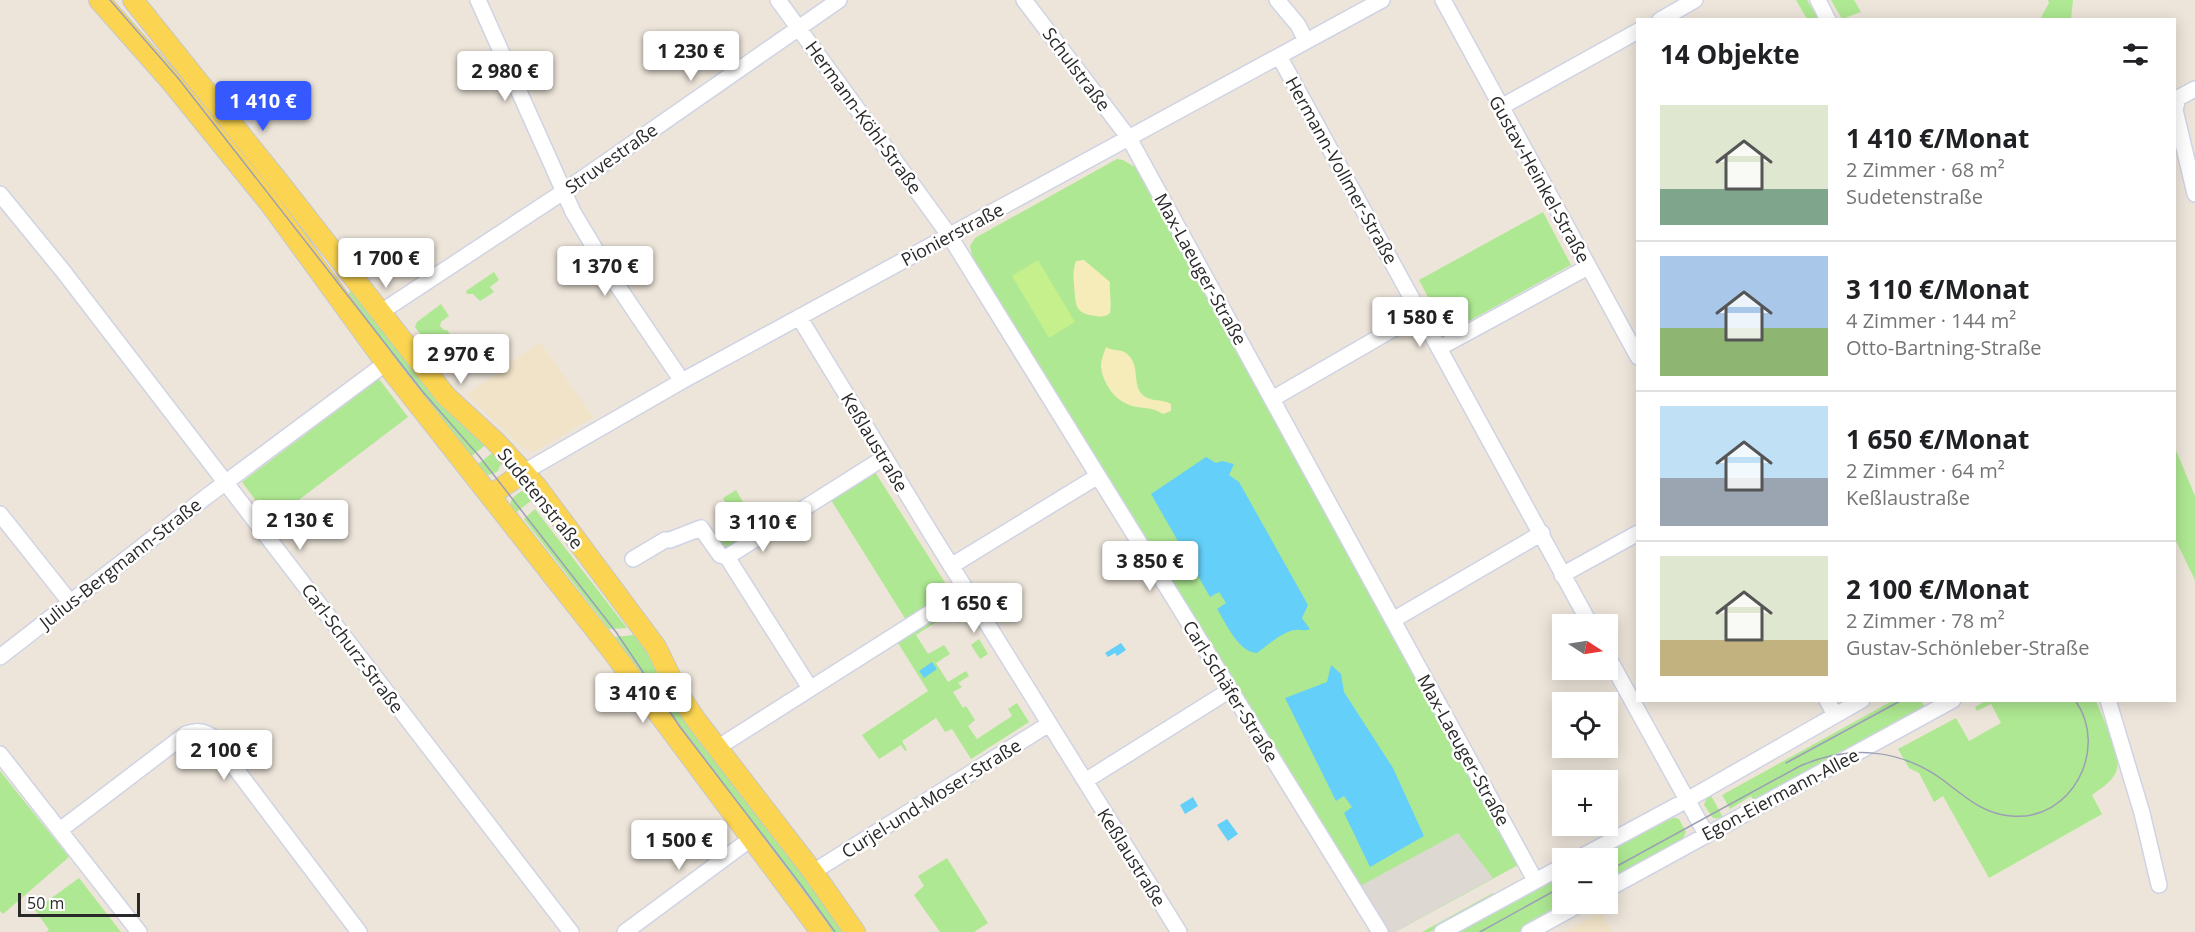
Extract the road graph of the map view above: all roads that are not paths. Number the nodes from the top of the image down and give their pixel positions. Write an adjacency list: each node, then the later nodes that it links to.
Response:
1 (99, 0): 33 (main road, Sudetenstraße)
2 (133, 0): 28 (main road, Sudetenstraße)
3 (478, 0): 23 (street)
4 (778, 0): 14 (street, Hermann-Köhl-Straße)
5 (839, 0): 14 (street, Struvestraße)
6 (1024, 0): 22 (street, Schulstraße)
7 (1277, 0): 16 (street)
8 (1382, 0): 16 (street, Pionierstraße)
9 (1443, 0): 20 (street, Gustav-Heinkel-Straße)
10 (1695, 0): 12 (street)
11 (1818, 0): 13 (street)
12 (1664, 18)
13 (1827, 18)
14 (799, 28): 23 (street, Struvestraße); 26 (street, Hermann-Köhl-Straße)
15 (1636, 32): 20 (street)
16 (1306, 41): 17 (street, Pionierstraße)
17 (1279, 56): 22 (street, Pionierstraße); 29 (street, Hermann-Vollmer-Straße)
18 (2191, 90): 19 (street)
19 (2176, 106)
20 (1501, 107): 27 (street, Gustav-Heinkel-Straße)
21 (2176, 114): 25 (street)
22 (1129, 138): 26 (street, Pionierstraße); 35 (street, Max-Laeuger-Straße)
23 (562, 192): 28 (street, Struvestraße); 34 (street)
24 (0, 194): 39 (street, Carl-Schurz-Straße)
25 (2195, 194)
26 (949, 235): 30 (street, Pionierstraße); 38 (street, Carl-Schäfer-Straße)
27 (1588, 267): 31 (street, Gustav-Heinkel-Straße); 32 (street)
28 (381, 312): 37 (main road, Sudetenstraße)
29 (1421, 313): 32 (street, Hermann-Vollmer-Straße); 35 (street)
30 (799, 317): 34 (street, Pionierstraße); 36 (street, Keßlaustraße)
31 (1633, 338)
32 (1439, 348): 42 (street, Hermann-Vollmer-Straße)
33 (386, 363): 39 (street, Julius-Bergmann-Straße); 40 (main road, Sudetenstraße)
34 (682, 381): 37 (street, Pionierstraße)
35 (1272, 399): 51 (street, Max-Laeuger-Straße)
36 (885, 457): 44 (street); 46 (street, Keßlaustraße)
37 (524, 472): 40 (main road); 62 (main road, Sudetenstraße)
38 (1098, 476): 46 (street); 55 (street, Carl-Schäfer-Straße)
39 (226, 483): 49 (street, Julius-Bergmann-Straße); 78 (street, Carl-Schurz-Straße)
40 (491, 495): 68 (main road, Sudetenstraße)
41 (0, 514): 49 (street)
42 (1542, 533): 47 (street, Hermann-Vollmer-Straße); 51 (street)
43 (1636, 534): 47 (street)
44 (727, 557): 45 (street); 54 (street)
45 (633, 559)
46 (951, 566): 48 (street, Keßlaustraße)
47 (1563, 575): 50 (street, Hermann-Vollmer-Straße)
48 (966, 590): 54 (street); 61 (street, Keßlaustraße)
49 (70, 602): 52 (street, Julius-Bergmann-Straße)
50 (1584, 614)
51 (1393, 620): 72 (street, Max-Laeuger-Straße)
52 (0, 657)
53 (1618, 675): 65 (street)
54 (810, 688): 62 (street)
55 (1230, 690): 64 (street); 83 (street, Carl-Schäfer-Straße)
56 (1828, 702): 60 (street)
57 (1858, 702): 60 (street)
58 (1949, 702): 67 (street, Egon-Eiermann-Allee)
59 (2109, 702): 74 (street)
60 (1835, 715): 65 (street)
61 (1049, 724): 64 (street, Keßlaustraße); 70 (street, Curjel-und-Moser-Straße)
62 (717, 748): 70 (main road, Sudetenstraße)
63 (0, 754): 66 (street)
64 (1085, 781): 82 (street, Keßlaustraße)
65 (1687, 800): 67 (street); 69 (street)
66 (60, 830): 76 (street); 77 (street)
67 (1706, 834): 73 (street, Egon-Eiermann-Allee)
68 (753, 838): 79 (street); 80 (main road, Sudetenstraße)
69 (1598, 848)
70 (813, 872): 81 (main road, Sudetenstraße)
71 (1552, 872): 72 (street)
72 (1535, 880): 84 (street)
73 (1618, 883)
74 (2159, 885)
75 (1562, 914): 85 (street)
76 (139, 932)
77 (359, 932)
78 (571, 932)
79 (625, 932)
80 (821, 932)
81 (855, 932)
82 (1179, 932)
83 (1380, 932)
84 (1442, 932)
85 (1529, 932)

